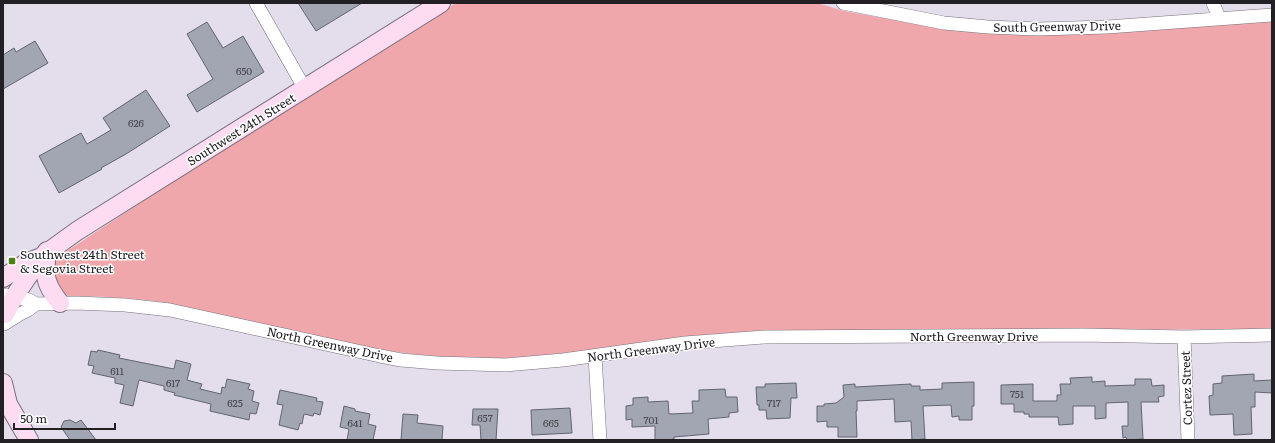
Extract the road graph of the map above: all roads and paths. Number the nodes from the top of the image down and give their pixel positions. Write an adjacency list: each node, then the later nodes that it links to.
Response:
1 (256, 3): 8 (street)
2 (441, 3): 8 (street, Southwest 24th Street)
3 (843, 3): 5 (street, South Greenway Drive)
4 (1213, 3): 7 (street)
5 (881, 6): 7 (street, South Greenway Drive)
6 (1272, 15): 7 (street, South Greenway Drive)
7 (1219, 18)
8 (305, 88): 9 (street, Southwest 24th Street)
9 (44, 254): 10 (street, Southwest 24th Street); 11 (street); 13 (street, Southwest 24th Street)
10 (3, 278)
11 (60, 303): 12 (street, North Greenway Drive); 16 (street, North Greenway Drive)
12 (36, 304): 13 (street, North Greenway Drive); 13 (street, North Greenway Drive)
13 (5, 310)
14 (1272, 335): 15 (street, North Greenway Drive)
15 (1184, 337): 16 (street, North Greenway Drive); 21 (street, Cortez Street)
16 (595, 356): 20 (street)
17 (3, 383): 18 (street)
18 (5, 402): 19 (street)
19 (29, 440)
20 (600, 440)
21 (1188, 440)

